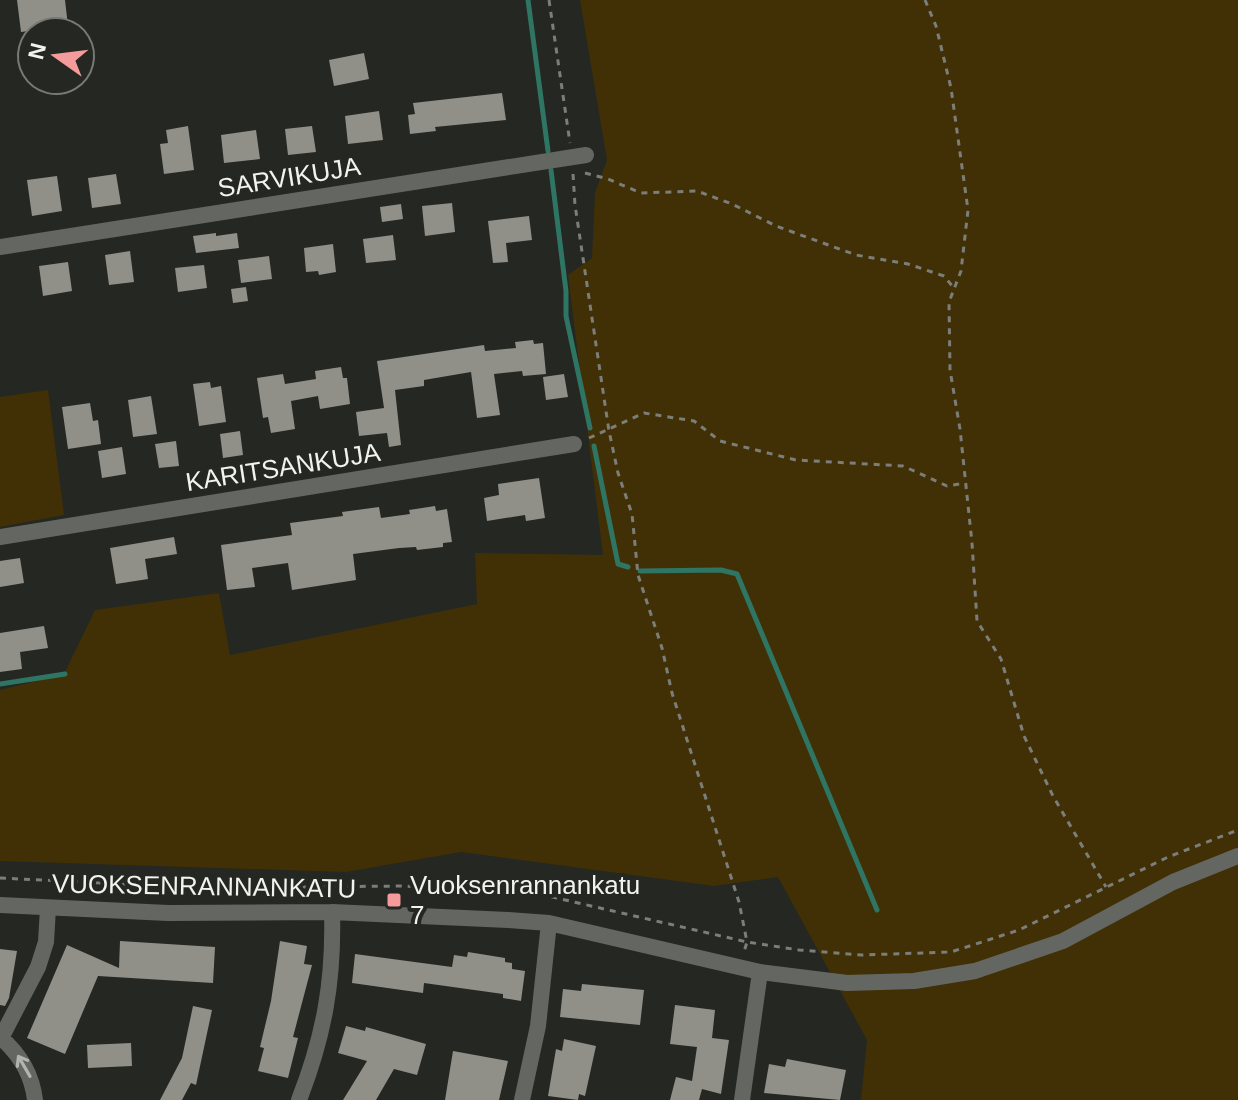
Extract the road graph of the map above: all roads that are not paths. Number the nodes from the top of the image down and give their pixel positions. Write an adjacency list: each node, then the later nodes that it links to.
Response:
1 (579, 156): 2 (street, SARVIKUJA)
2 (0, 247)
3 (574, 444): 4 (street, KARITSANKUJA)
4 (0, 537)
5 (1238, 856): 10 (street, VUOKSENRANNANKATU)
6 (0, 905): 7 (street, VUOKSENRANNANKATU)
7 (48, 908): 8 (street, VUOKSENRANNANKATU); 11 (street)
8 (332, 912): 9 (street, VUOKSENRANNANKATU); 13 (street)
9 (549, 923): 10 (street, VUOKSENRANNANKATU); 14 (street)
10 (760, 972): 15 (street)
11 (1, 1038): 12 (street, one-way to 11)
12 (35, 1100)
13 (299, 1100)
14 (522, 1100)
15 (742, 1100)

